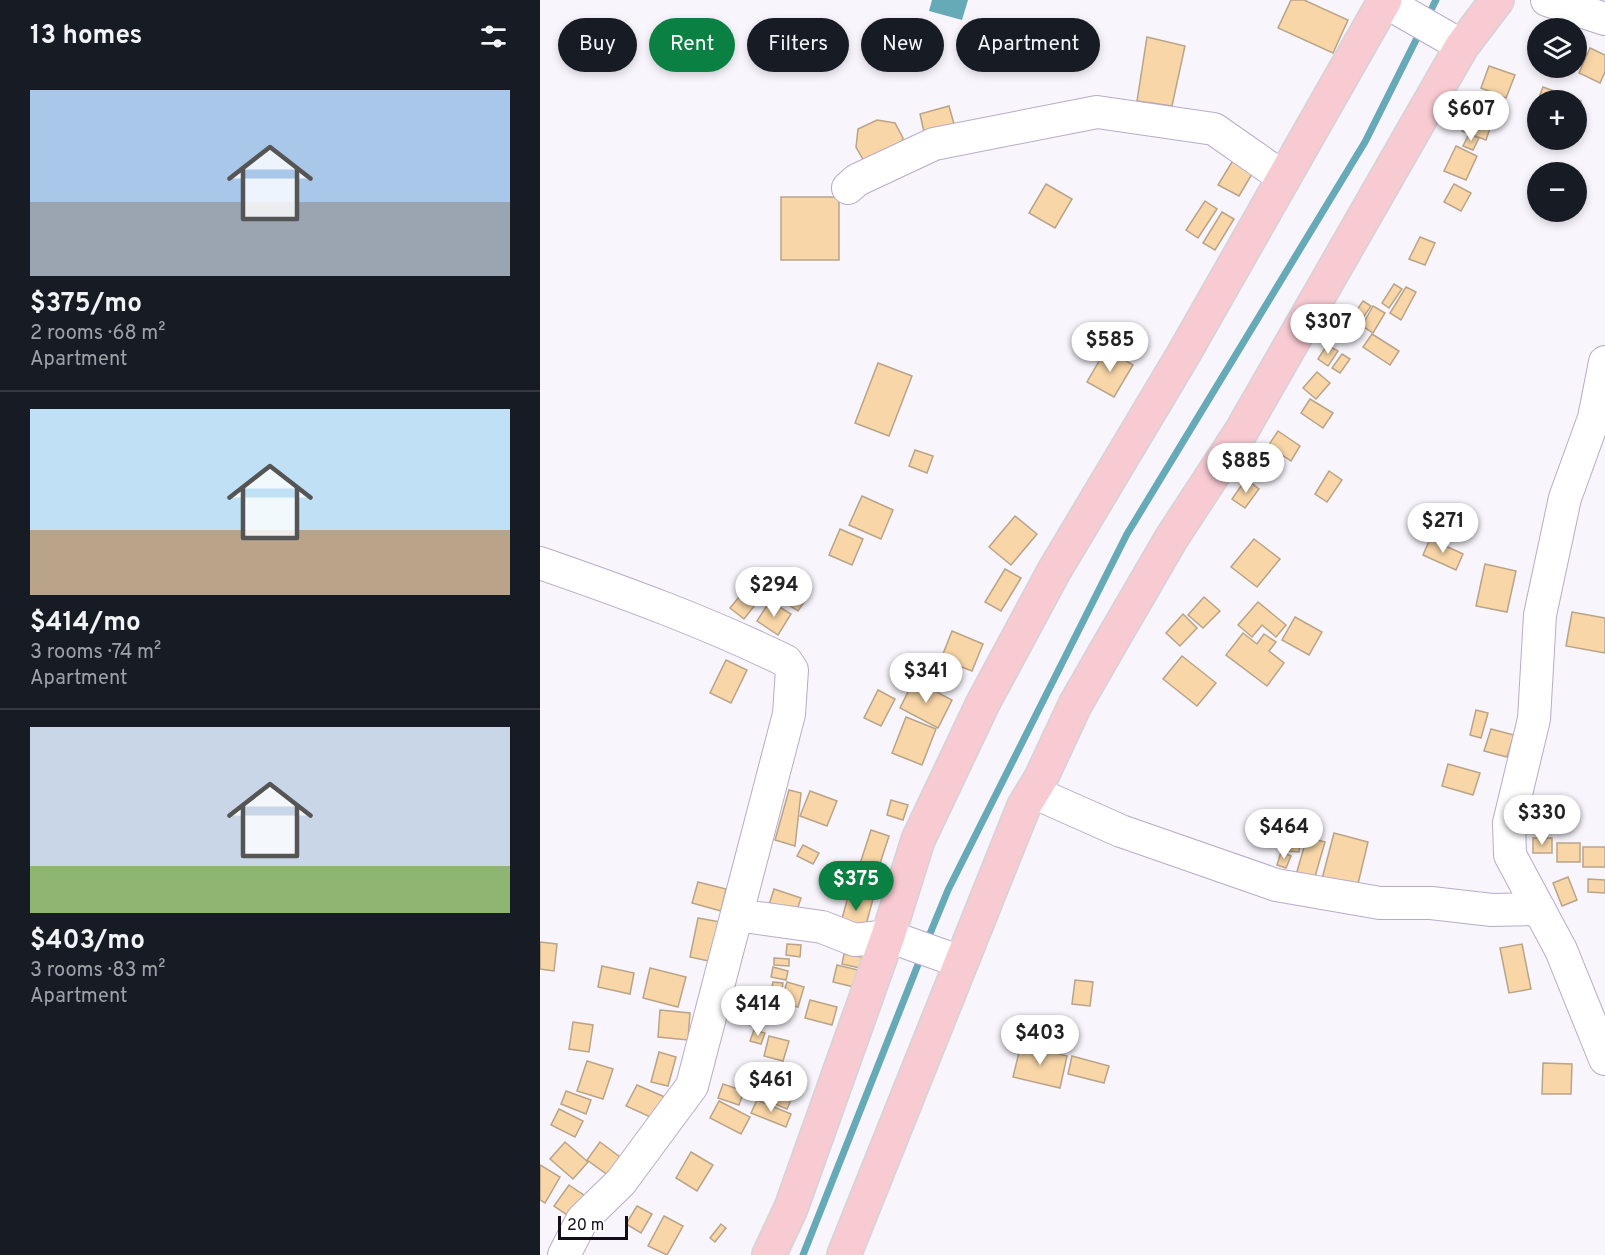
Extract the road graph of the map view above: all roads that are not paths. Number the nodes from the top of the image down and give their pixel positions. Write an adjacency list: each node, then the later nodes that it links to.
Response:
1 (1497, 0): 5 (main road)
2 (1547, 0): 4 (street)
3 (1385, 1): 5 (street); 6 (main road)
4 (1605, 19)
5 (1462, 46): 10 (main road)
6 (1284, 178): 7 (street); 13 (main road)
7 (848, 188)
8 (1605, 362): 11 (street)
9 (540, 563): 12 (street)
10 (1033, 792): 11 (street); 14 (main road)
11 (1539, 909): 15 (street)
12 (737, 915): 13 (street); 16 (street)
13 (888, 936): 14 (street); 17 (main road)
14 (961, 962): 18 (main road)
15 (1605, 1059)
16 (564, 1255)
17 (769, 1255)
18 (844, 1255)

